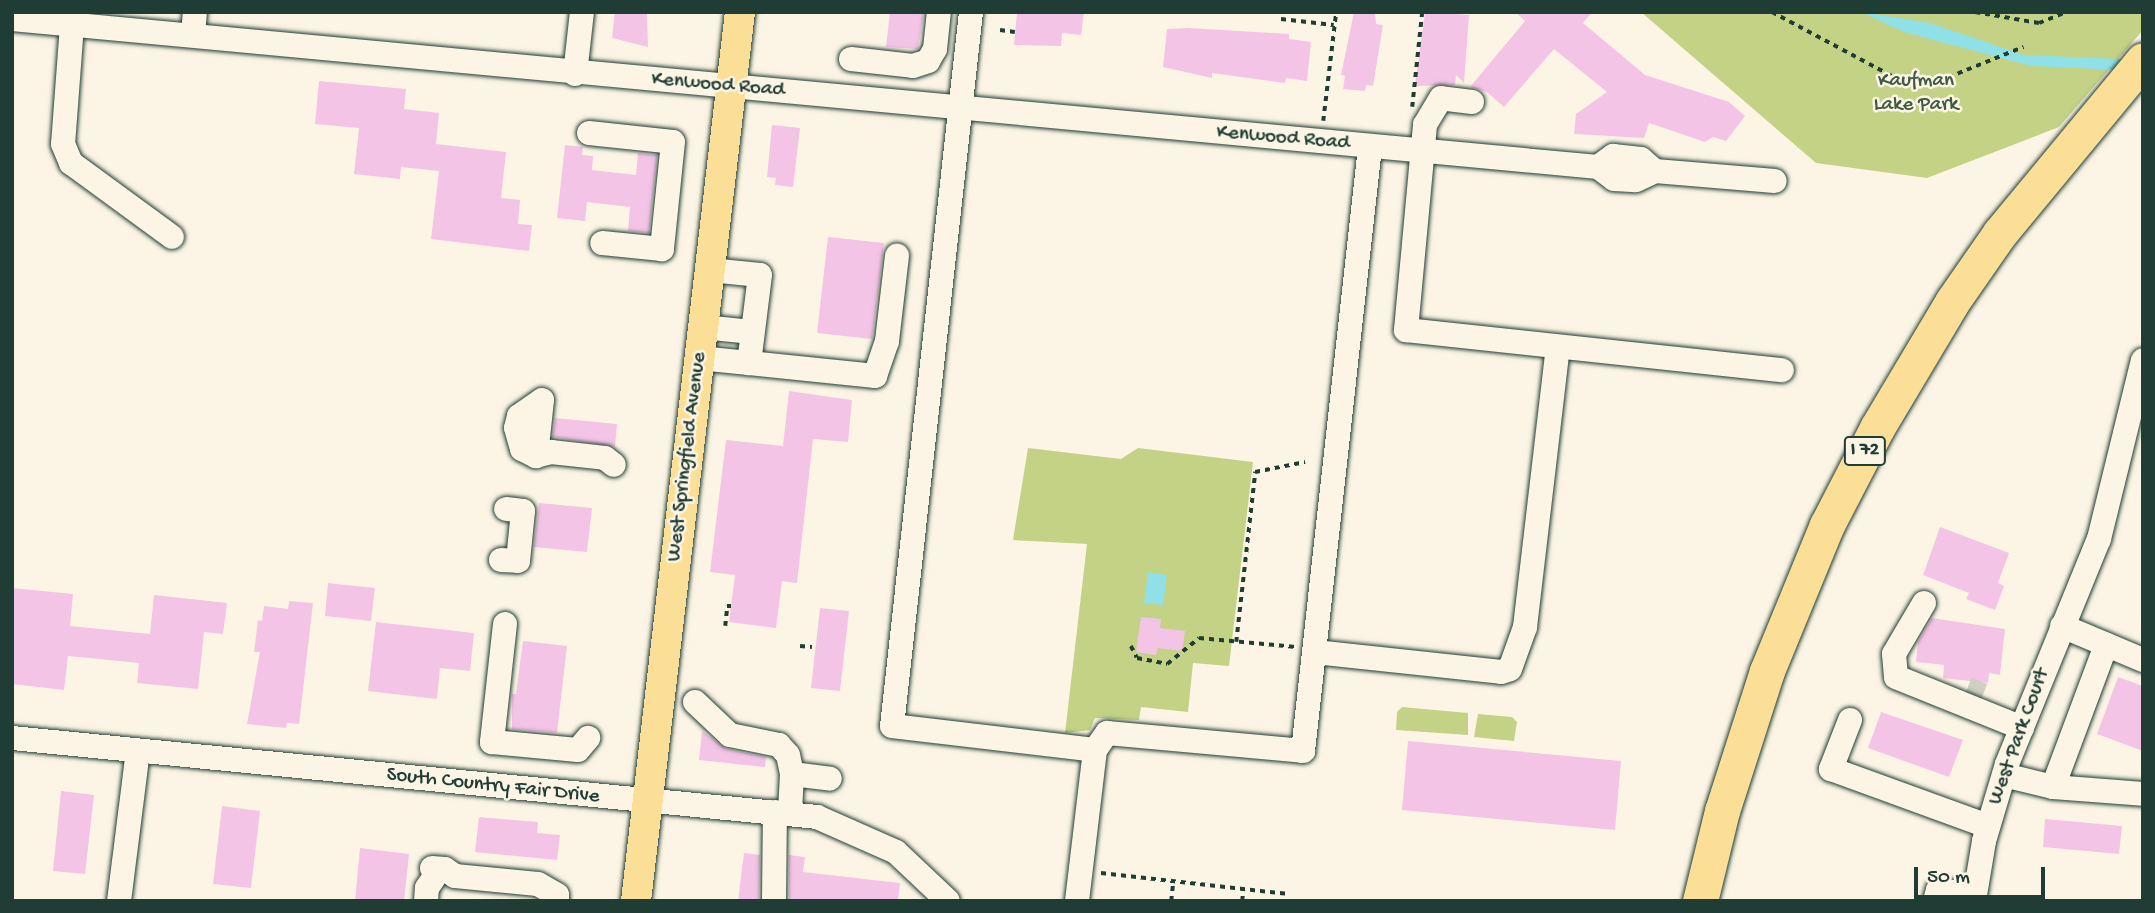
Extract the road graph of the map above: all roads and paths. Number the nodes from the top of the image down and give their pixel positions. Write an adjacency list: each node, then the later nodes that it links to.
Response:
1 (582, 12): 20 (street)
2 (740, 12): 21 (main road, West Springfield Avenue)
3 (939, 12): 18 (street)
4 (971, 12): 23 (street)
5 (1336, 12): 14 (path)
6 (1422, 12): 24 (path)
7 (1772, 12): 17 (path)
8 (1975, 12): 9 (path)
9 (2066, 12)
10 (12, 19): 13 (street, Kenwood Road)
11 (1281, 19): 14 (path)
12 (194, 23): 13 (street, Kenwood Road); 20 (street, Kenwood Road)
13 (72, 25): 30 (street)
14 (1334, 25): 25 (path)
15 (1000, 30): 16 (path)
16 (1015, 32)
17 (2023, 47)
18 (851, 59)
19 (2143, 60): 89 (highway, I 72)
20 (575, 74): 21 (street, Kenwood Road)
21 (731, 88): 23 (street, Kenwood Road); 33 (main road, West Springfield Avenue)
22 (1472, 102): 28 (street)
23 (963, 110): 27 (street, Kenwood Road); 65 (street)
24 (1412, 111)
25 (1324, 118)
26 (589, 133): 31 (street)
27 (1370, 147): 28 (street, Kenwood Road); 56 (street)
28 (1424, 152): 29 (street, Kenwood Road); 36 (street)
29 (1775, 181)
30 (172, 237)
31 (601, 243)
32 (897, 256): 39 (street)
33 (710, 270): 34 (main road, West Springfield Avenue); 35 (street)
34 (703, 327): 35 (street); 37 (main road, West Springfield Avenue)
35 (752, 332): 39 (street)
36 (1558, 346): 40 (street); 56 (street)
37 (699, 358): 39 (street); 72 (main road, West Springfield Avenue)
38 (2143, 359): 50 (street, West Park Court)
39 (748, 363)
40 (1782, 370)
41 (542, 400): 43 (street)
42 (1305, 462): 51 (path)
43 (614, 465)
44 (506, 509): 45 (street)
45 (501, 559)
46 (1924, 603): 58 (street)
47 (731, 606): 49 (path)
48 (505, 624): 64 (street)
49 (725, 626)
50 (2063, 626): 52 (street); 62 (street, West Park Court)
51 (1236, 642): 54 (path); 56 (path)
52 (2106, 645): 57 (street); 70 (street)
53 (800, 646): 55 (path)
54 (1131, 646)
55 (812, 647)
56 (1315, 652): 65 (street)
57 (2143, 660)
58 (1939, 697): 59 (street); 59 (street)
59 (1980, 700): 62 (street)
60 (695, 702): 67 (street)
61 (1850, 720): 74 (street)
62 (2022, 728): 68 (street, West Park Court)
63 (12, 738): 66 (street, South Country Fair Drive)
64 (588, 738)
65 (1095, 750): 86 (street)
66 (138, 751): 72 (street, South Country Fair Drive); 80 (street)
67 (792, 774): 69 (street); 73 (street)
68 (2004, 775): 70 (street); 74 (street, West Park Court)
69 (830, 779)
70 (2053, 787): 71 (street)
71 (2143, 794)
72 (648, 802): 73 (street, South Country Fair Drive); 83 (main road, West Springfield Avenue)
73 (782, 813): 84 (street); 85 (street, South Country Fair Drive)
74 (1988, 827): 79 (street, West Park Court)
75 (1099, 873): 76 (path)
76 (1172, 882): 77 (path); 87 (path)
77 (1243, 890): 78 (path); 88 (path)
78 (1287, 894)
79 (1975, 898): 90 (street)
80 (119, 901)
81 (426, 901): 82 (street)
82 (557, 901)
83 (636, 901)
84 (774, 901)
85 (948, 901)
86 (1077, 901)
87 (1171, 901)
88 (1242, 901)
89 (1700, 901)
90 (1935, 901)

